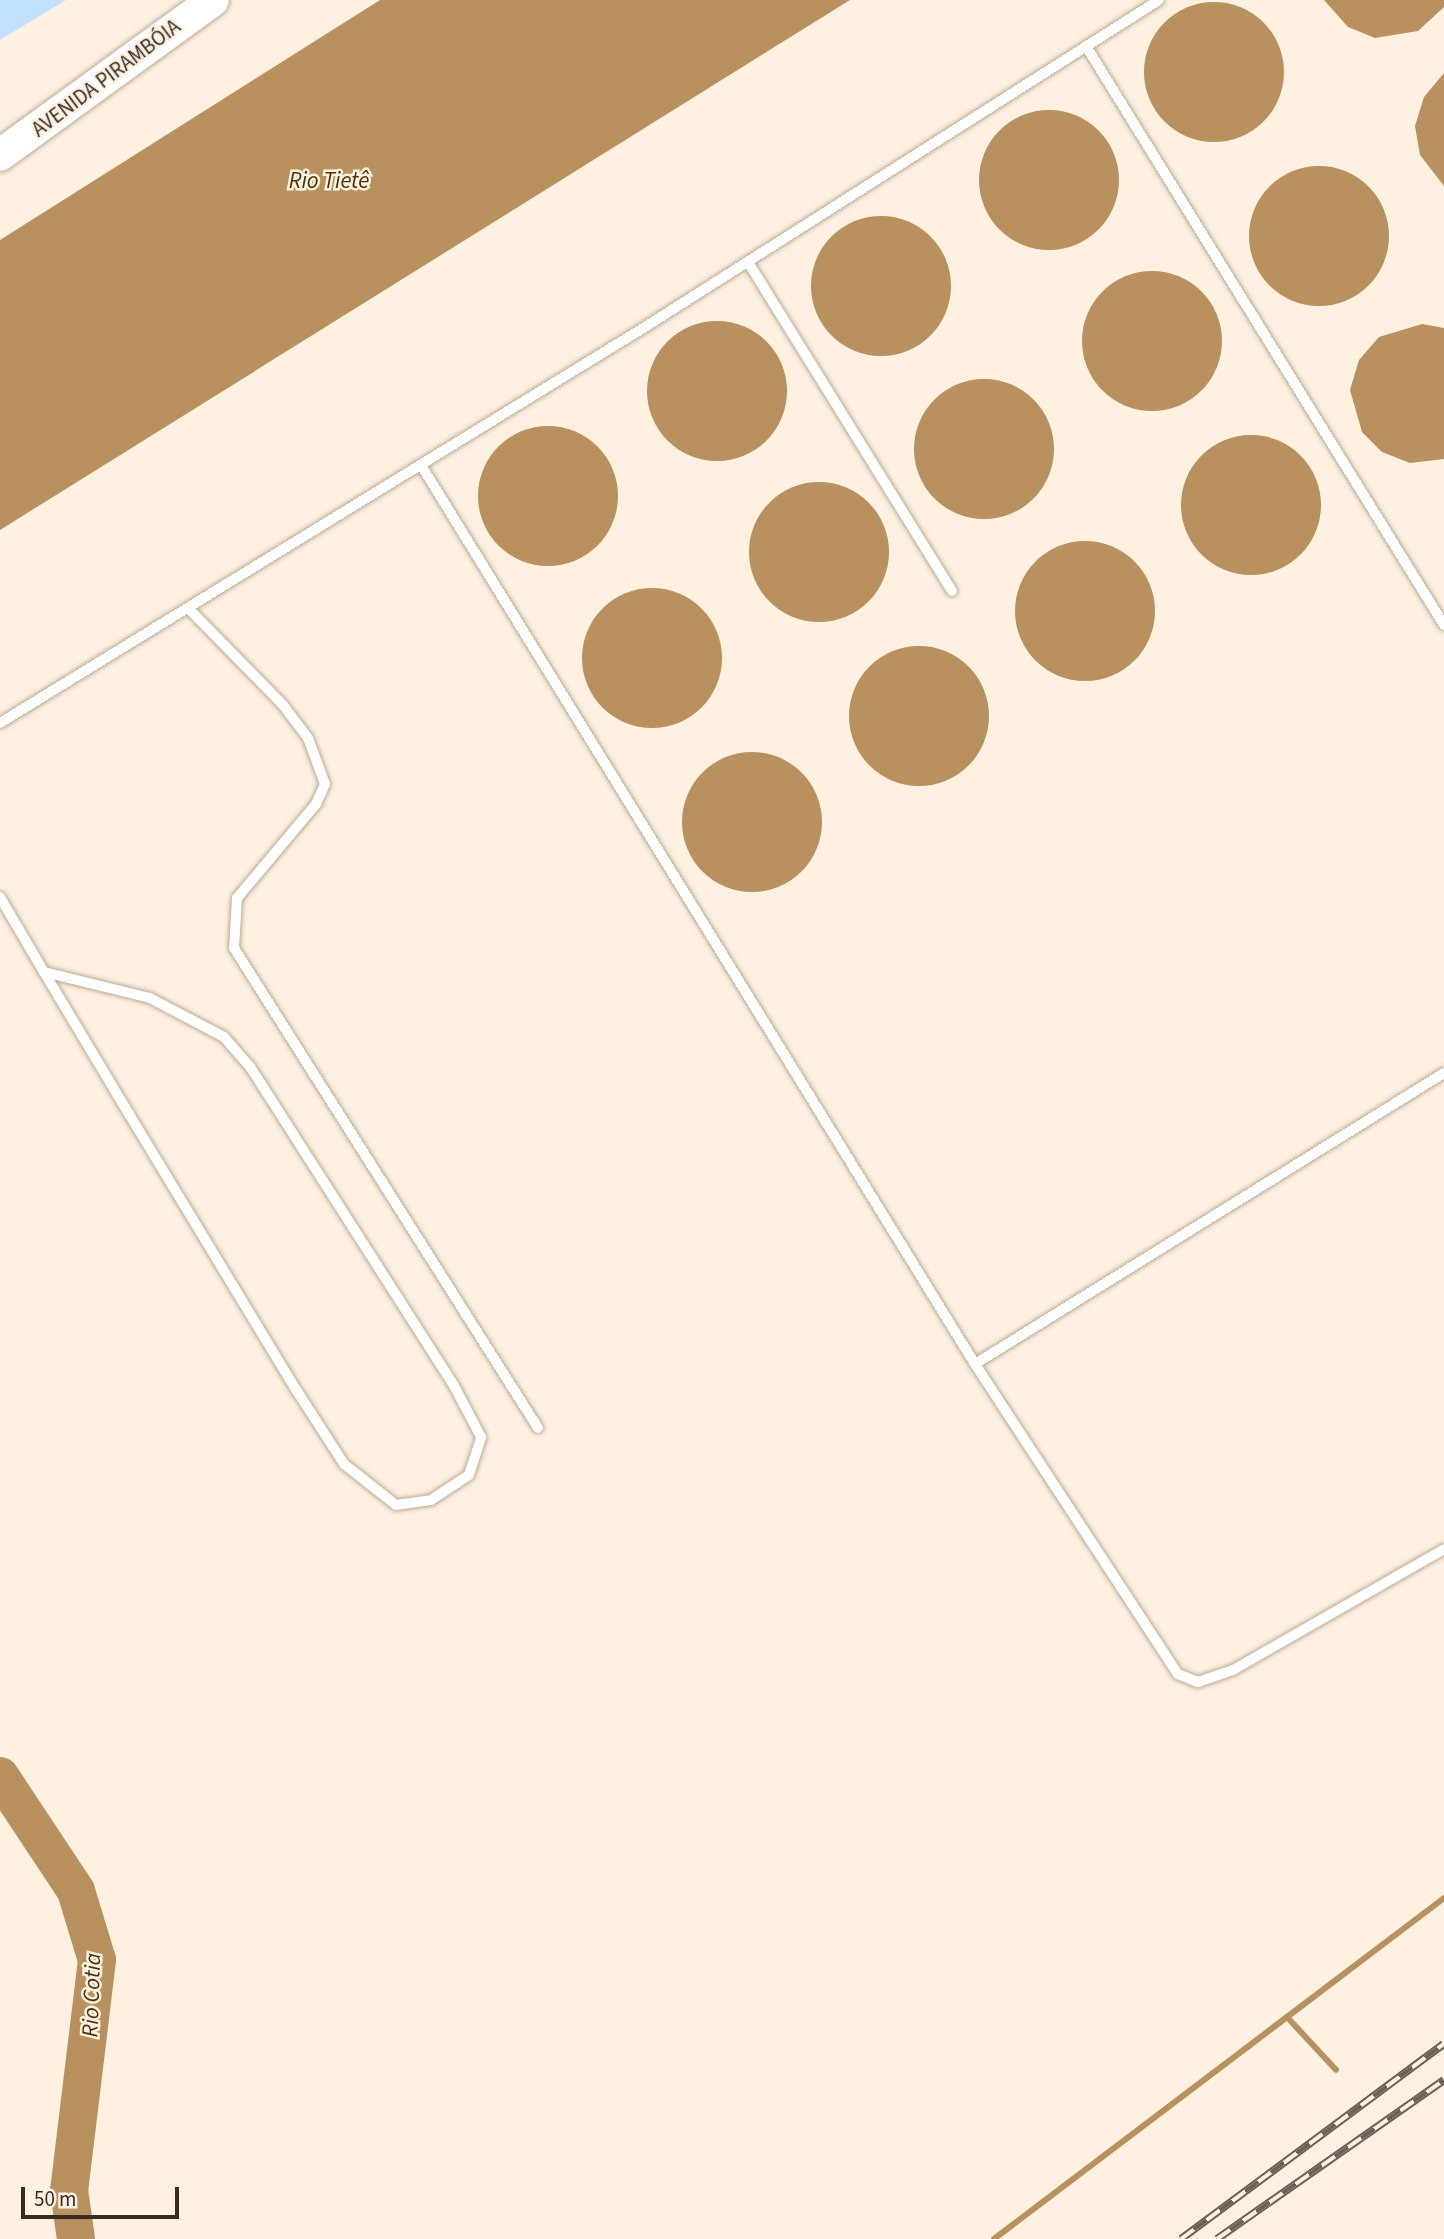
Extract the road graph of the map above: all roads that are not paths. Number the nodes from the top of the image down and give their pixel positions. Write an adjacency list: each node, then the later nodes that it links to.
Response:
1 (213, 0): 4 (main road, AVENIDA PIRAMBÓIA)
2 (1158, 0): 3 (lane)
3 (1086, 46): 5 (lane); 9 (lane)
4 (0, 155)
5 (748, 262): 6 (lane); 7 (lane)
6 (421, 465): 8 (lane); 14 (lane)
7 (952, 591)
8 (190, 610): 10 (lane); 15 (lane)
9 (1444, 625)
10 (0, 723)
11 (0, 897): 12 (lane)
12 (44, 972): 12 (lane)
13 (1444, 1073): 14 (lane)
14 (975, 1364): 16 (lane)
15 (538, 1428)
16 (1444, 1549)

